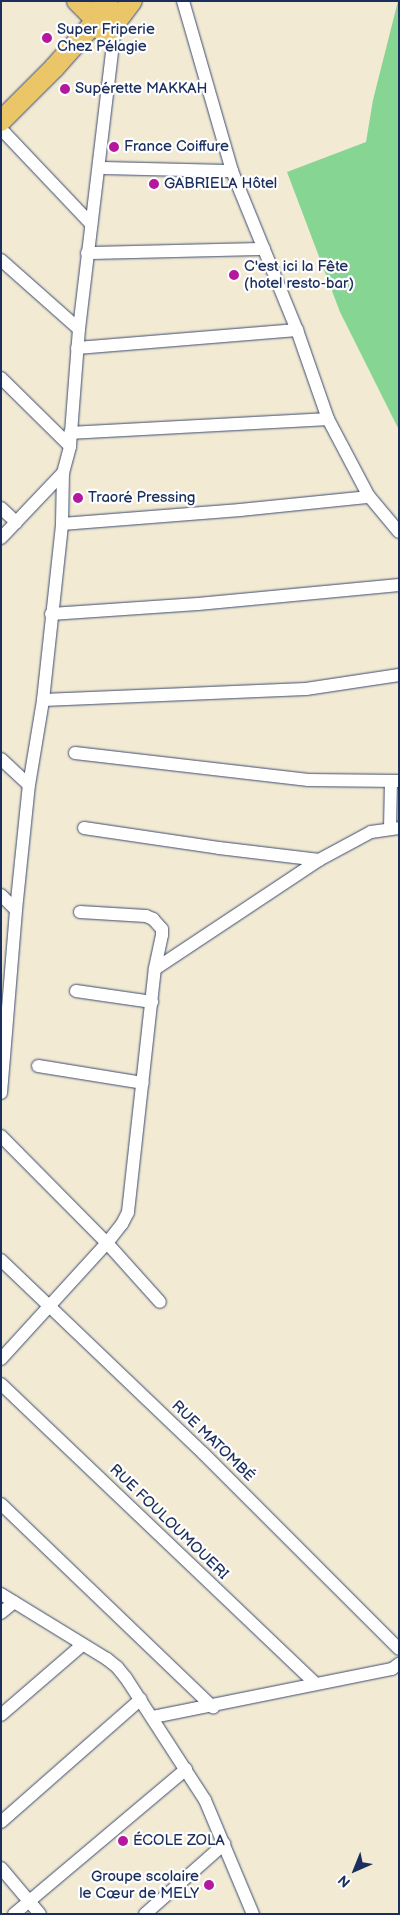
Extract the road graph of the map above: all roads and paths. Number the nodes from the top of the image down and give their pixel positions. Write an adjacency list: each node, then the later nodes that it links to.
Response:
1 (77, 1): 4 (main road)
2 (132, 1): 4 (main road)
3 (184, 1): 8 (street)
4 (106, 19): 5 (main road); 7 (street)
5 (1, 121)
6 (1, 129): 9 (street)
7 (98, 168): 8 (street); 9 (street)
8 (232, 171): 10 (street)
9 (91, 224): 11 (street)
10 (264, 249): 11 (street); 14 (street)
11 (88, 253): 13 (street)
12 (1, 260): 13 (street)
13 (79, 329): 15 (street)
14 (297, 330): 15 (street); 17 (street)
15 (78, 348): 18 (street)
16 (1, 378): 18 (street)
17 (328, 418): 18 (street); 20 (street)
18 (70, 440): 19 (street)
19 (63, 473): 22 (street); 23 (street)
20 (369, 497): 23 (street); 24 (street)
21 (1, 508): 22 (street)
22 (16, 522): 25 (street)
23 (62, 524): 27 (street)
24 (399, 532)
25 (1, 538)
26 (399, 585): 27 (street)
27 (51, 614): 29 (street)
28 (399, 675): 29 (street)
29 (43, 700): 33 (street)
30 (74, 753): 32 (street)
31 (1, 758): 33 (street)
32 (395, 781): 35 (street)
33 (29, 785): 38 (street)
34 (84, 828): 36 (street)
35 (394, 828): 36 (street)
36 (320, 860): 40 (street)
37 (1, 896): 38 (street)
38 (16, 910): 43 (street)
39 (80, 912): 40 (street)
40 (155, 969): 42 (street)
41 (76, 991): 42 (street)
42 (152, 1002): 45 (street)
43 (3, 1021): 46 (street)
44 (38, 1066): 45 (street)
45 (142, 1083): 48 (street)
46 (1, 1092)
47 (1, 1136): 48 (street)
48 (107, 1243): 50 (street); 51 (street)
49 (1, 1260): 51 (street, RUE MATOMBÉ)
50 (160, 1302)
51 (49, 1307): 52 (street); 59 (street, RUE MATOMBÉ)
52 (1, 1359)
53 (1, 1384): 61 (street, RUE FOULOUMOUERI)
54 (1, 1504): 63 (street)
55 (1, 1594): 56 (street)
56 (14, 1602): 57 (street); 58 (street)
57 (1, 1613)
58 (82, 1645): 62 (street); 64 (street)
59 (399, 1649)
60 (399, 1664): 61 (street)
61 (315, 1684): 63 (street)
62 (142, 1699): 65 (street); 67 (street)
63 (213, 1707): 65 (street)
64 (1, 1715)
65 (153, 1717): 66 (street)
66 (186, 1769): 68 (street); 70 (street)
67 (1, 1822)
68 (224, 1844): 73 (street); 74 (street)
69 (1, 1868): 70 (street)
70 (30, 1902): 71 (street); 72 (street)
71 (14, 1914)
72 (40, 1914)
73 (145, 1914)
74 (254, 1914)

